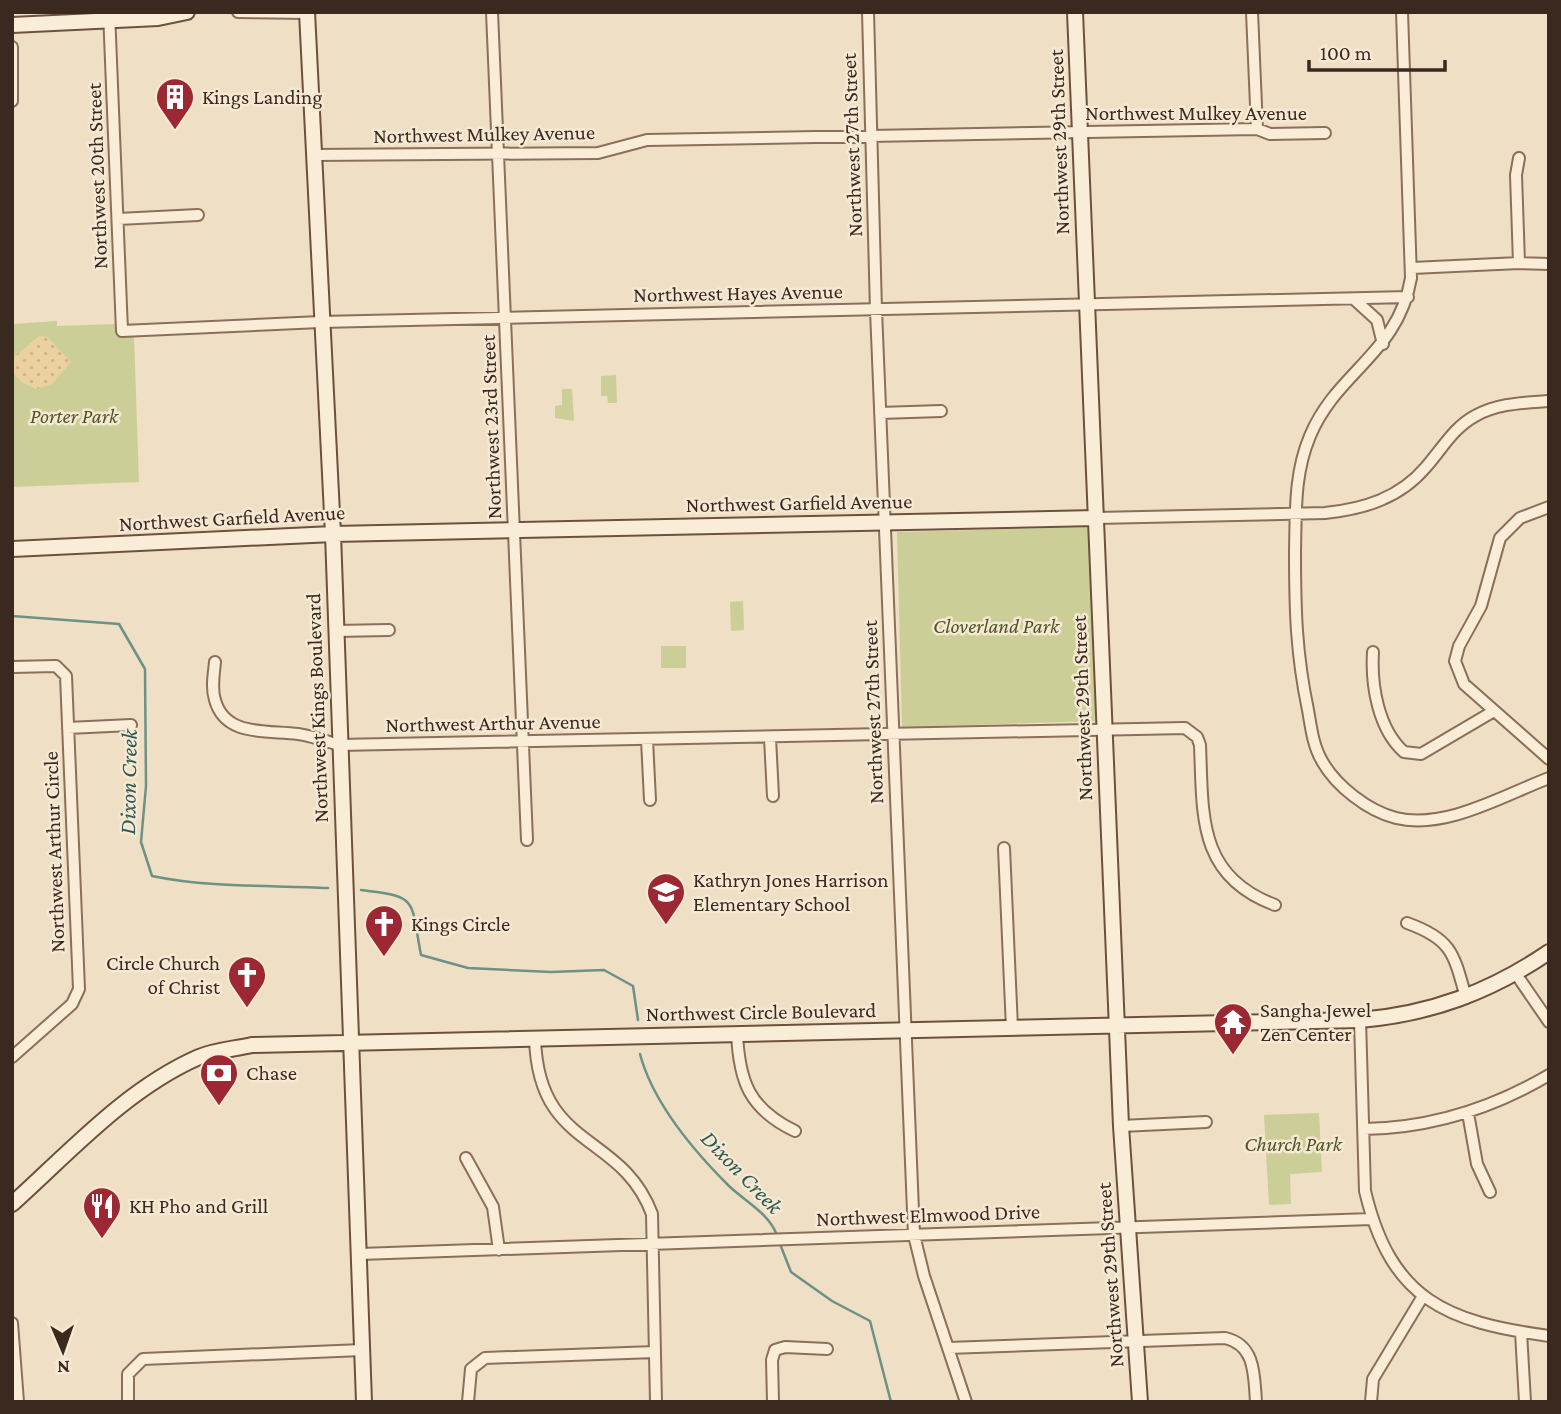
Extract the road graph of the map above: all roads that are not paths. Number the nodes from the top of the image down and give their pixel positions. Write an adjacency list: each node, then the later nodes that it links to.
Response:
1 (187, 12): 9 (main road)
2 (237, 12): 8 (street)
3 (492, 12): 17 (street, Northwest 23rd Street)
4 (868, 12): 16 (street, Northwest 27th Street)
5 (1075, 12): 14 (main road, Northwest 29th Street)
6 (1252, 12): 13 (street)
7 (1402, 12): 24 (street)
8 (307, 13): 18 (main road, Northwest Kings Boulevard)
9 (110, 16): 10 (main road); 21 (street, Northwest 20th Street)
10 (12, 25)
11 (12, 47): 12 (street)
12 (12, 101)
13 (1257, 129): 14 (street, Northwest Mulkey Avenue); 15 (street, Northwest Mulkey Avenue)
14 (1079, 131): 16 (street, Northwest Mulkey Avenue); 27 (main road, Northwest 29th Street)
15 (1325, 132)
16 (870, 136): 17 (street, Northwest Mulkey Avenue); 28 (street, Northwest 27th Street)
17 (498, 154): 18 (street, Northwest Mulkey Avenue); 29 (street, Northwest 23rd Street)
18 (313, 155): 30 (main road, Northwest Kings Boulevard)
19 (1519, 158): 22 (street)
20 (198, 215): 21 (street)
21 (118, 219): 31 (street, Northwest 20th Street)
22 (1520, 262): 23 (street); 24 (street)
23 (1549, 264)
24 (1412, 268): 25 (street)
25 (1408, 297): 26 (street, Northwest Hayes Avenue); 32 (street)
26 (1355, 300): 27 (street, Northwest Hayes Avenue); 32 (street)
27 (1087, 306): 28 (street, Northwest Hayes Avenue); 38 (main road, Northwest 29th Street)
28 (876, 310): 29 (street, Northwest Hayes Avenue); 35 (street, Northwest 27th Street)
29 (505, 318): 30 (street, Northwest Hayes Avenue); 40 (street, Northwest 23rd Street)
30 (320, 322): 31 (street, Northwest Hayes Avenue); 41 (main road, Northwest Kings Boulevard)
31 (122, 331)
32 (1383, 344): 37 (street)
33 (1549, 401): 37 (street, Northwest Garfield Avenue)
34 (941, 411): 35 (street)
35 (880, 413): 39 (street, Northwest 27th Street)
36 (1549, 507): 48 (street)
37 (1296, 513): 38 (street, Northwest Garfield Avenue); 58 (street)
38 (1096, 518): 39 (main road, Northwest Garfield Avenue); 51 (main road, Northwest 29th Street)
39 (885, 523): 40 (main road, Northwest Garfield Avenue); 52 (street, Northwest 27th Street)
40 (514, 530): 41 (main road, Northwest Garfield Avenue); 55 (street, Northwest 23rd Street)
41 (333, 534): 42 (main road, Northwest Garfield Avenue); 44 (main road, Northwest Kings Boulevard)
42 (12, 549)
43 (389, 630): 44 (street)
44 (335, 631): 56 (main road, Northwest Kings Boulevard)
45 (1373, 652): 48 (street)
46 (215, 662): 56 (street, Northwest Arthur Avenue)
47 (12, 667): 50 (street, Northwest Arthur Circle)
48 (1494, 711): 57 (street)
49 (131, 725): 50 (street)
50 (68, 728): 76 (street, Northwest Arthur Circle)
51 (1104, 730): 52 (street, Northwest Arthur Avenue); 63 (street, Northwest Arthur Avenue); 70 (main road, Northwest 29th Street)
52 (893, 734): 53 (street, Northwest Arthur Avenue); 72 (street, Northwest 27th Street)
53 (770, 738): 54 (street, Northwest Arthur Avenue); 59 (street)
54 (647, 740): 55 (street, Northwest Arthur Avenue); 60 (street)
55 (523, 742): 56 (street, Northwest Arthur Avenue); 61 (street, Northwest 23rd Street)
56 (340, 745): 75 (main road, Northwest Kings Boulevard)
57 (1549, 759)
58 (1549, 778)
59 (773, 796)
60 (650, 800)
61 (527, 839)
62 (1004, 848): 71 (street)
63 (1275, 905)
64 (1407, 923): 67 (street)
65 (1549, 952): 66 (main road, Northwest Circle Boulevard)
66 (1516, 975): 67 (main road, Northwest Circle Boulevard); 69 (street)
67 (1466, 998): 68 (main road, Northwest Circle Boulevard)
68 (1360, 1020): 70 (main road, Northwest Circle Boulevard); 81 (street)
69 (1549, 1022)
70 (1117, 1026): 71 (main road, Northwest Circle Boulevard); 80 (main road, Northwest 29th Street)
71 (1012, 1028): 72 (main road, Northwest Circle Boulevard)
72 (906, 1030): 73 (main road, Northwest Circle Boulevard); 88 (street, Northwest 27th Street)
73 (737, 1033): 74 (main road, Northwest Circle Boulevard); 82 (street)
74 (534, 1038): 75 (main road, Northwest Circle Boulevard); 89 (street)
75 (351, 1042): 85 (main road, Northwest Circle Boulevard); 91 (main road, Northwest Kings Boulevard)
76 (12, 1057)
77 (1549, 1075): 78 (street)
78 (1468, 1114): 81 (street); 84 (street)
79 (1206, 1122): 80 (street)
80 (1121, 1126): 87 (main road, Northwest 29th Street)
81 (1364, 1129): 86 (street)
82 (795, 1131)
83 (466, 1158): 90 (street)
84 (1490, 1192)
85 (12, 1204)
86 (1371, 1219): 87 (street, Northwest Elmwood Drive); 92 (street)
87 (1127, 1228): 88 (street, Northwest Elmwood Drive); 96 (main road, Northwest 29th Street)
88 (914, 1235): 89 (street, Northwest Elmwood Drive); 97 (street, Northwest 27th Street)
89 (652, 1244): 90 (street, Northwest Elmwood Drive); 100 (street)
90 (499, 1250): 91 (street, Northwest Elmwood Drive)
91 (360, 1254): 99 (main road, Northwest Kings Boulevard)
92 (1423, 1296): 94 (street); 110 (street)
93 (12, 1324): 101 (street)
94 (1521, 1332): 95 (street); 111 (street)
95 (1549, 1336)
96 (1135, 1340): 97 (street); 108 (main road, Northwest 29th Street); 109 (street)
97 (948, 1348): 107 (street, Northwest 27th Street)
98 (827, 1349): 106 (street)
99 (362, 1350): 102 (street); 103 (main road, Northwest Kings Boulevard)
100 (655, 1352): 104 (street); 105 (street)
101 (16, 1399)
102 (128, 1402)
103 (364, 1402)
104 (468, 1402)
105 (656, 1402)
106 (773, 1402)
107 (967, 1402)
108 (1139, 1402)
109 (1256, 1402)
110 (1371, 1402)
111 (1525, 1402)

